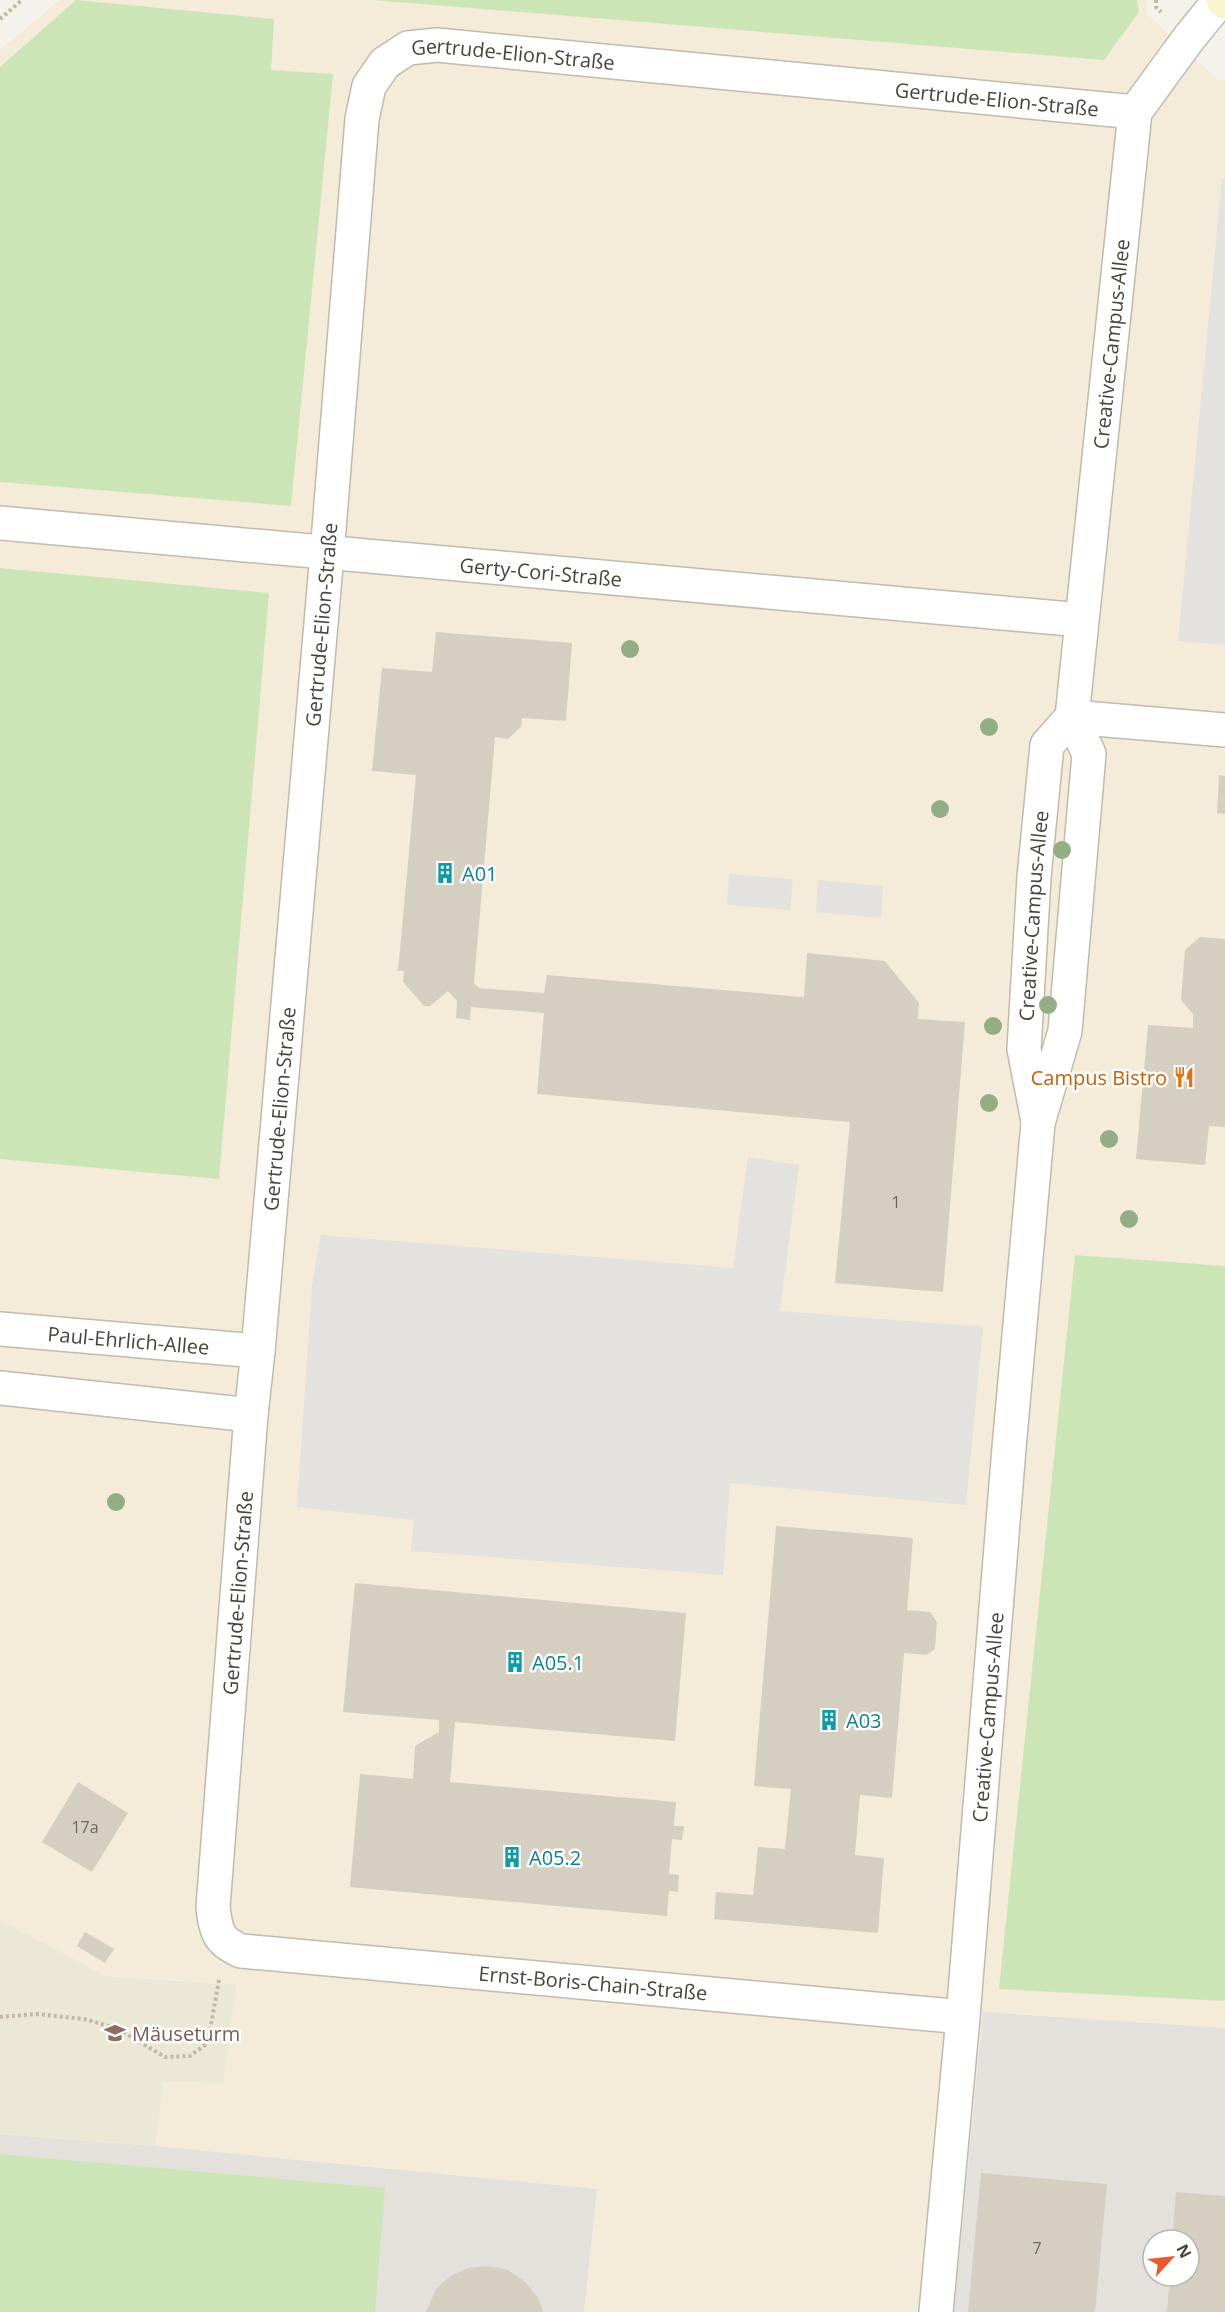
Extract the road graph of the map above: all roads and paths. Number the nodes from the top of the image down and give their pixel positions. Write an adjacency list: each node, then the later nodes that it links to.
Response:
1 (22, 0): 3 (path)
2 (1223, 0): 4 (street)
3 (0, 19)
4 (1135, 111): 6 (street, Gertrude-Elion-Straße); 7 (street, Creative-Campus-Allee)
5 (0, 524): 6 (street, Gerty-Cori-Straße)
6 (327, 554): 7 (street, Gerty-Cori-Straße); 12 (street, Gertrude-Elion-Straße)
7 (1081, 620): 8 (street, Creative-Campus-Allee)
8 (1072, 717): 9 (street); 10 (street, Creative-Campus-Allee); 10 (street, Creative-Campus-Allee)
9 (1225, 730)
10 (1038, 1123): 17 (street, Creative-Campus-Allee)
11 (0, 1329): 12 (street, Paul-Ehrlich-Allee)
12 (258, 1351): 14 (street, Gertrude-Elion-Straße)
13 (0, 1388): 14 (street)
14 (251, 1415): 15 (street, Gertrude-Elion-Straße)
15 (225, 1944): 16 (path); 17 (street, Ernst-Boris-Chain-Straße)
16 (0, 2017)
17 (963, 2017): 18 (street, Creative-Campus-Allee)
18 (936, 2312)

